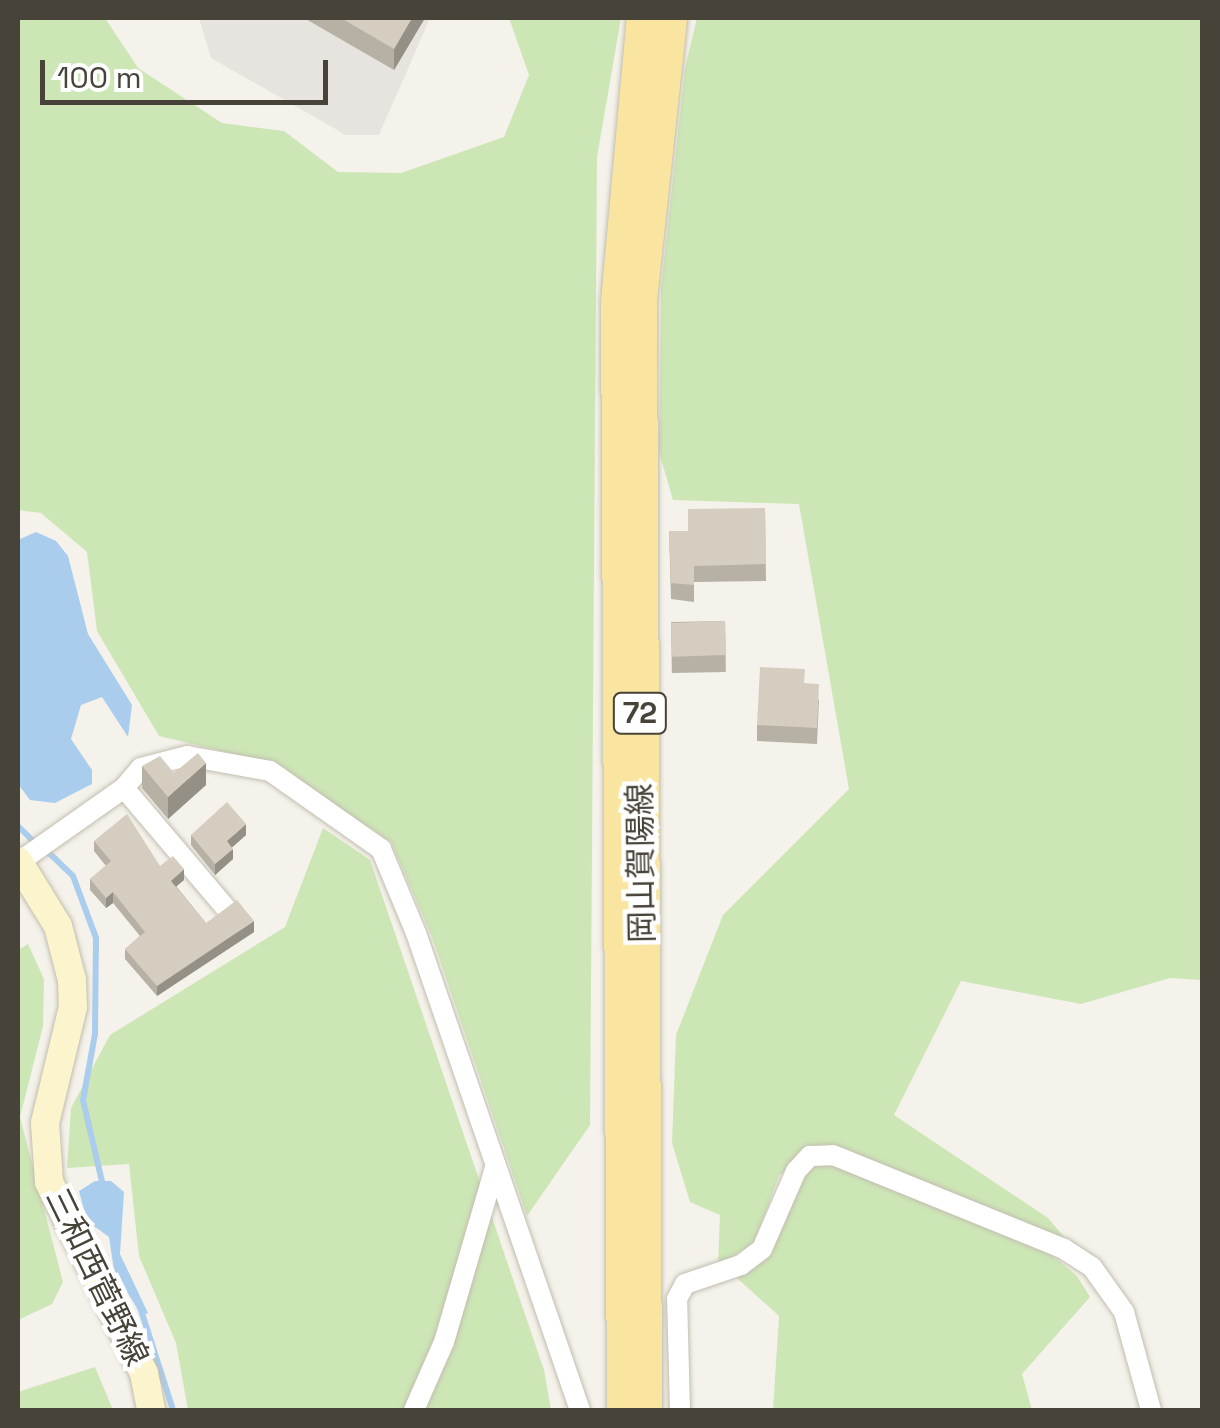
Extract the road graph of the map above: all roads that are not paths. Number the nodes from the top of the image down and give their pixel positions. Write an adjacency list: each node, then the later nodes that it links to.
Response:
1 (643, 18): 10 (main road, 岡山賀陽線 / 72)
2 (671, 18): 11 (main road, 岡山賀陽線 / 72)
3 (124, 788): 4 (street); 5 (street); 6 (street)
4 (28, 862): 7 (main road, 三和西菅野線)
5 (224, 906)
6 (496, 1168): 8 (street); 9 (street)
7 (152, 1410)
8 (414, 1410)
9 (580, 1410)
10 (623, 1410)
11 (646, 1410)
12 (680, 1410): 13 (street)
13 (1151, 1410)

